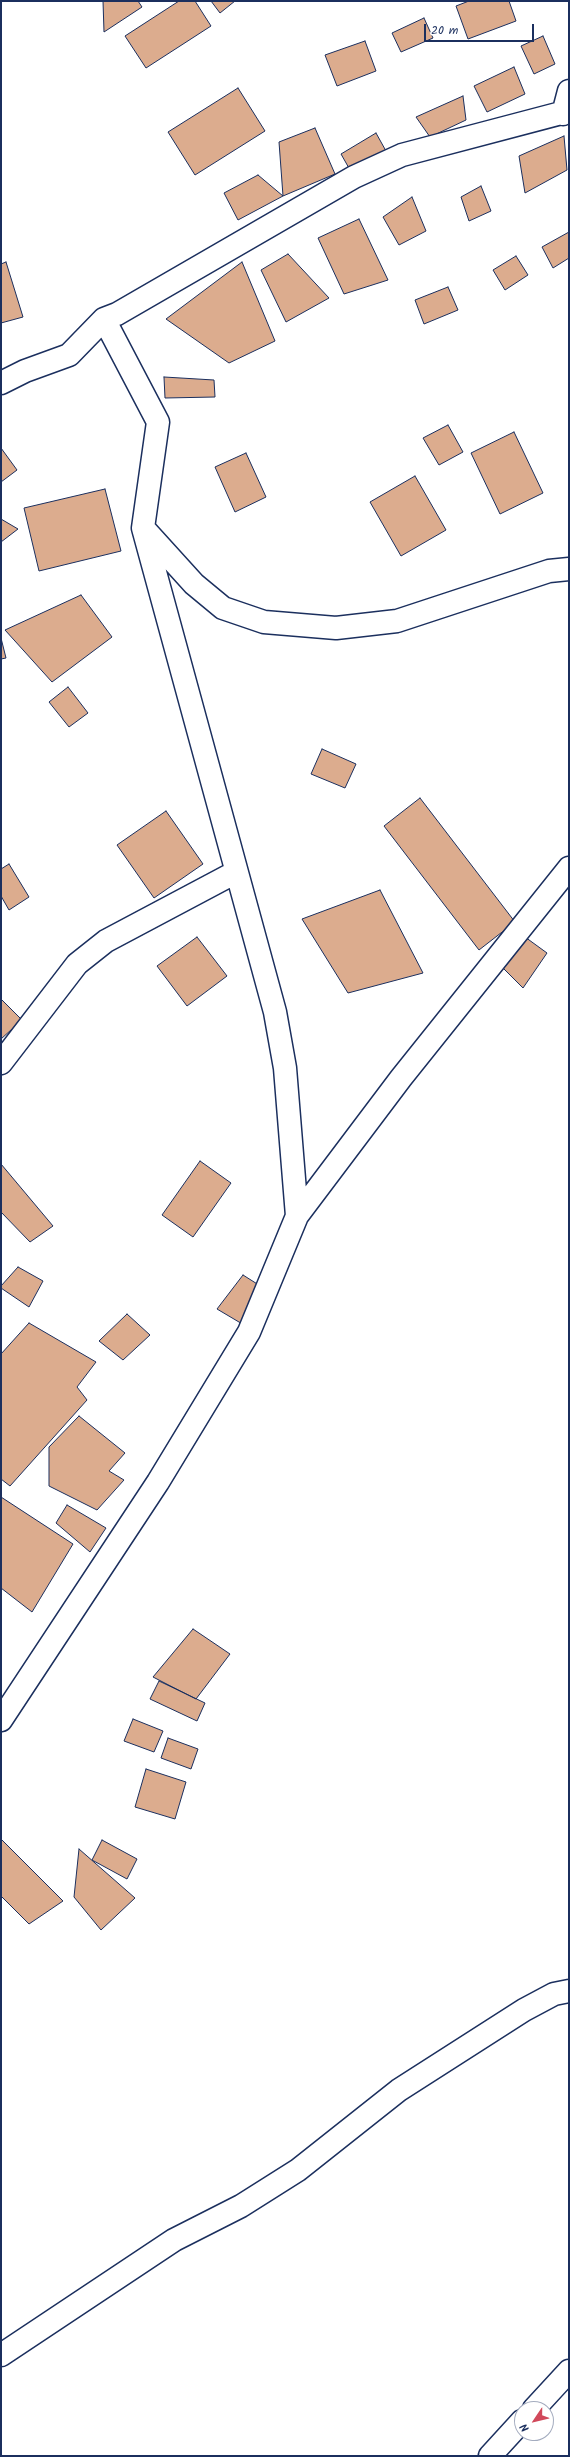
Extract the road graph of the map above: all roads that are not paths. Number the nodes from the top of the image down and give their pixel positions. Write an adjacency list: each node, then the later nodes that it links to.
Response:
1 (569, 91): 2 (street)
2 (566, 113): 3 (street)
3 (104, 318): 4 (street); 5 (street)
4 (1, 383)
5 (143, 528): 6 (street); 8 (street)
6 (569, 569)
7 (569, 868): 10 (street)
8 (236, 872): 9 (street); 10 (street)
9 (1, 1063)
10 (297, 1216): 11 (street)
11 (1, 1720)
12 (569, 1990): 13 (street)
13 (1, 2355)
14 (569, 2371): 15 (street)
15 (541, 2401)
16 (514, 2430): 17 (street)
17 (490, 2456)

